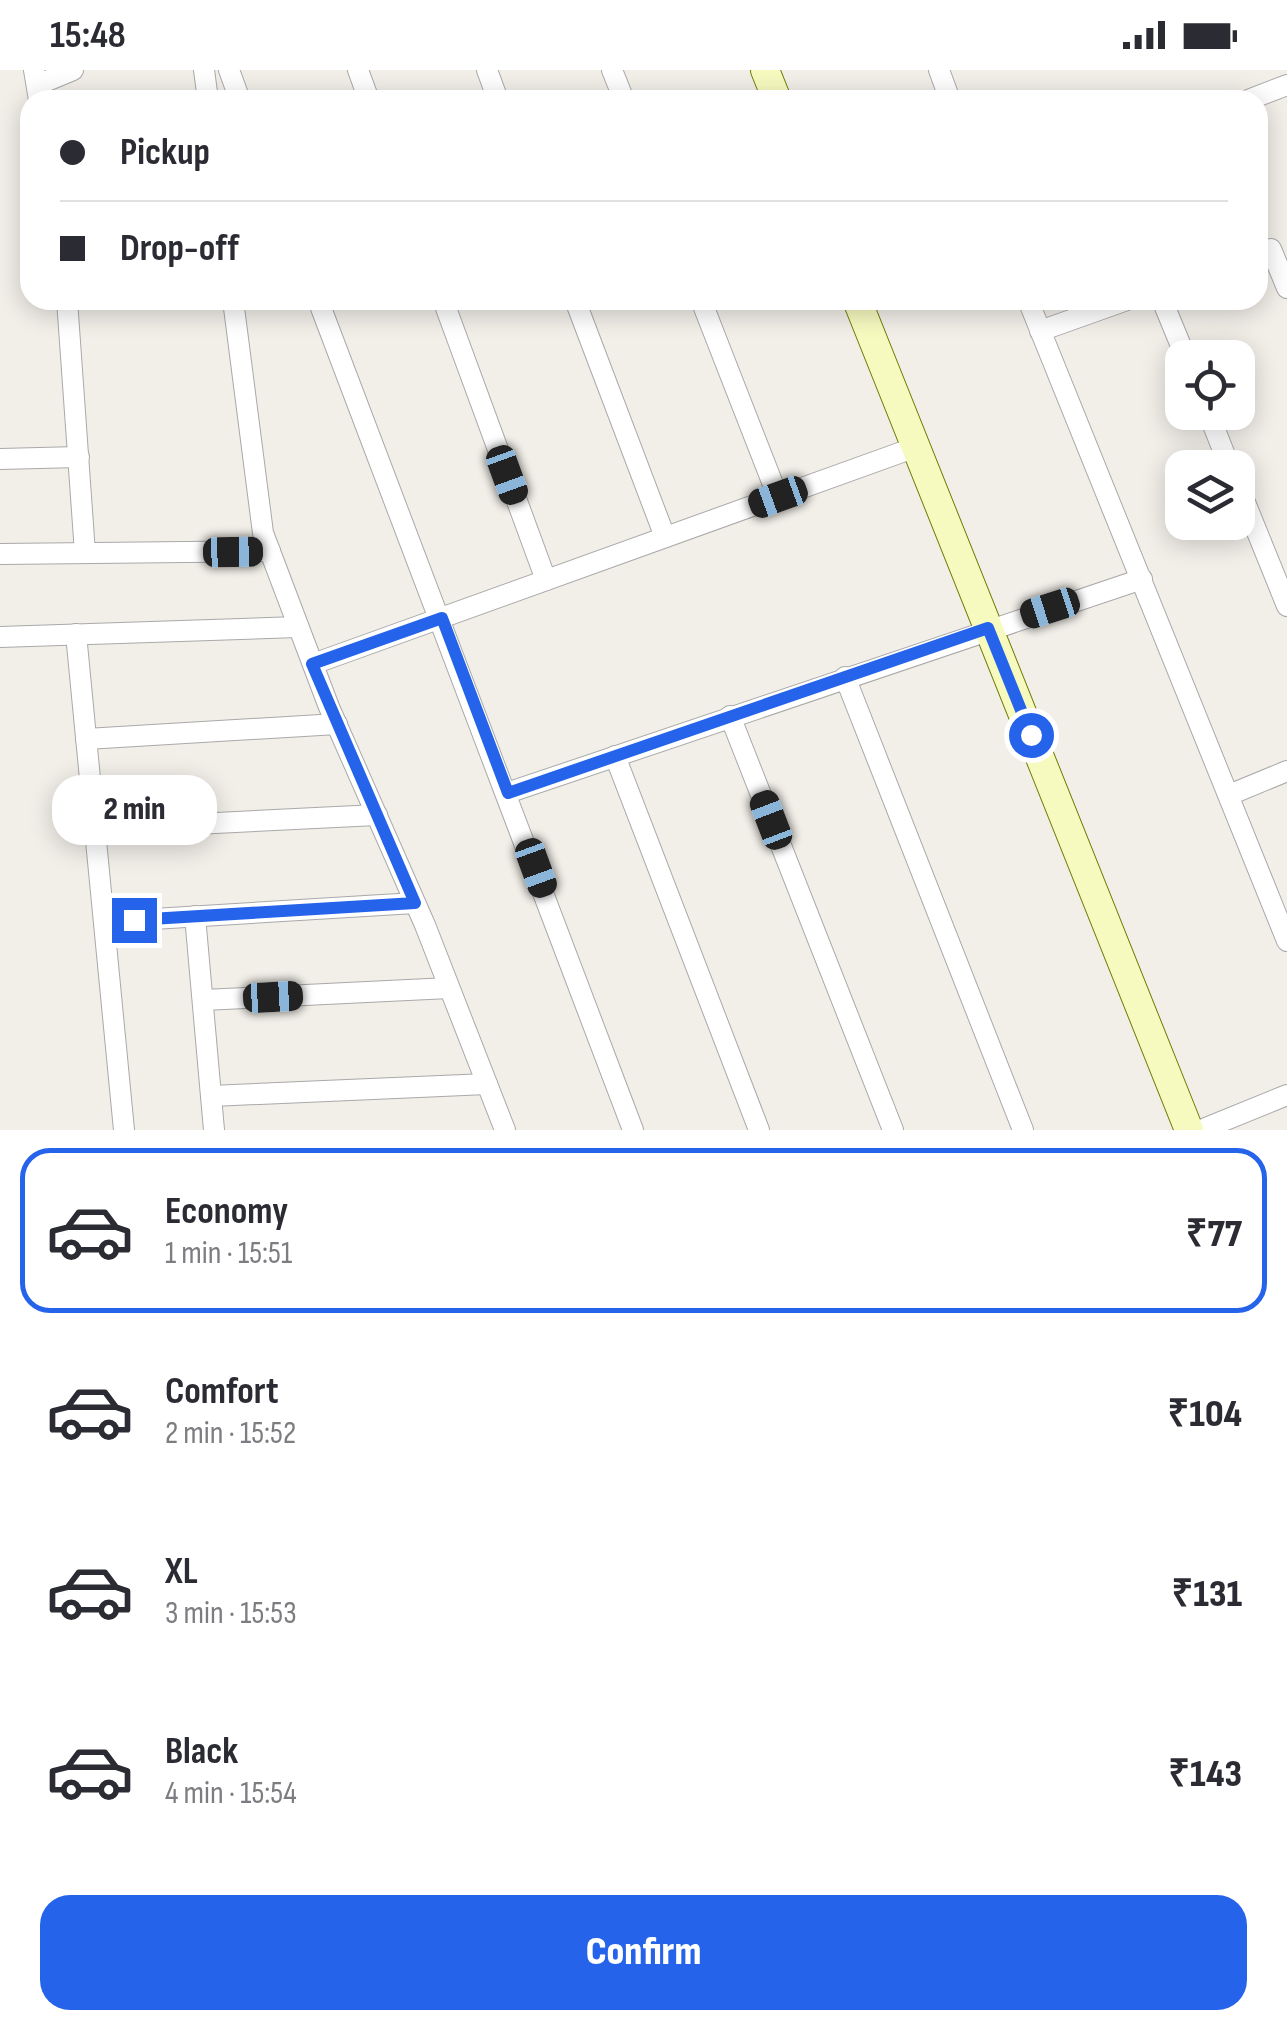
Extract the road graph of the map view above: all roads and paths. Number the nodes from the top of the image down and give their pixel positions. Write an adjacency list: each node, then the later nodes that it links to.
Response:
1 (73, 70): 2 (street)
2 (37, 85)
3 (1272, 249): 4 (street)
4 (1287, 288)
5 (67, 310): 18 (street)
6 (235, 310): 23 (street)
7 (322, 310): 29 (street)
8 (447, 310): 27 (street)
9 (578, 310): 22 (street)
10 (706, 310): 20 (street)
11 (861, 310): 17 (street)
12 (1032, 310): 15 (street)
13 (1098, 310): 15 (street)
14 (1166, 310): 16 (street)
15 (1040, 330): 26 (street)
16 (1179, 340)
17 (916, 447): 20 (street); 31 (street)
18 (80, 456): 19 (street); 24 (street)
19 (0, 459)
20 (778, 497): 22 (street)
21 (1255, 527): 28 (street)
22 (665, 537): 27 (street)
23 (270, 551): 24 (street); 30 (street)
24 (84, 553): 25 (street)
25 (0, 554)
26 (1142, 579): 31 (street); 42 (street)
27 (546, 580): 29 (street)
28 (1287, 606)
29 (442, 618): 34 (street); 41 (street)
30 (298, 626): 32 (street); 34 (street)
31 (988, 628): 35 (street); 61 (street)
32 (76, 634): 33 (street); 38 (street)
33 (0, 637)
34 (312, 664): 37 (street)
35 (845, 676): 36 (street); 60 (street)
36 (730, 716): 39 (street); 59 (street)
37 (337, 724): 38 (street); 43 (street)
38 (86, 739): 44 (street)
39 (615, 756): 41 (street); 58 (street)
40 (1287, 771): 42 (street)
41 (508, 793): 57 (street)
42 (1229, 795): 48 (street)
43 (377, 815): 44 (street); 45 (street)
44 (95, 830): 47 (street)
45 (415, 903): 46 (street); 49 (street)
46 (195, 916): 47 (street); 50 (street)
47 (104, 922): 54 (street)
48 (1286, 935)
49 (449, 988): 50 (street); 51 (street)
50 (203, 1000): 53 (street)
51 (487, 1084): 53 (street); 56 (street)
52 (1287, 1095): 62 (street)
53 (211, 1096): 55 (street)
54 (124, 1130)
55 (214, 1130)
56 (505, 1130)
57 (633, 1130)
58 (759, 1130)
59 (893, 1130)
60 (1023, 1130)
61 (1189, 1130)
62 (1202, 1130)

